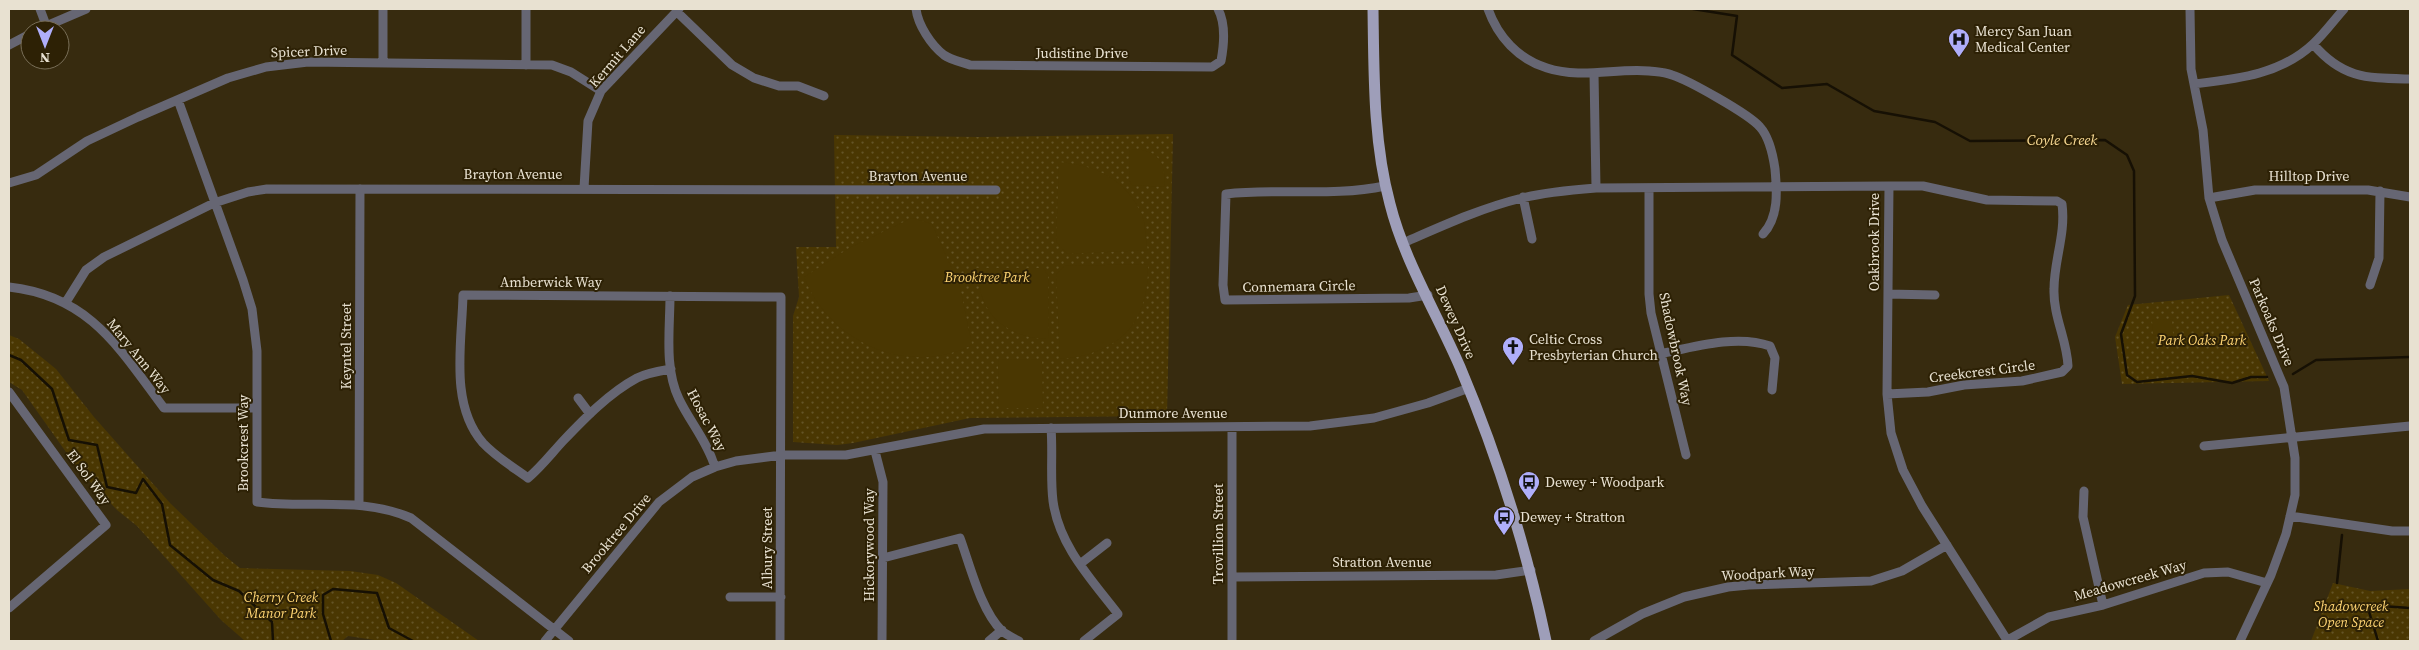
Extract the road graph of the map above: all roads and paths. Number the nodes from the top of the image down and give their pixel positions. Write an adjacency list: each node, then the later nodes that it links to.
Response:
1 (86, 9): 11 (street)
2 (383, 9): 13 (street)
3 (526, 9): 14 (street)
4 (916, 9): 5 (street, Judistine Drive)
5 (1218, 9)
6 (1373, 9): 22 (main road, Dewey Drive)
7 (1488, 9): 15 (street)
8 (2190, 9): 17 (street, Parkoaks Drive)
9 (2344, 9): 12 (street)
10 (677, 10): 18 (street, Kermit Lane); 19 (street)
11 (58, 20)
12 (2313, 44): 16 (street); 17 (street)
13 (383, 63): 14 (street, Spicer Drive); 20 (street, Spicer Drive)
14 (526, 65): 18 (street, Spicer Drive)
15 (1594, 73): 23 (street); 26 (street)
16 (2410, 78)
17 (2194, 84): 33 (street, Parkoaks Drive)
18 (601, 91): 25 (street, Kermit Lane)
19 (824, 96)
20 (178, 100): 21 (street, Spicer Drive); 34 (street, Brookcrest Way)
21 (9, 183)
22 (1385, 186): 37 (main road, Dewey Drive); 43 (street, Connemara Circle)
23 (1776, 186): 24 (street, Oakbrook Drive); 27 (street, Oakbrook Drive); 35 (street)
24 (1889, 186): 40 (street, Oakbrook Drive); 50 (street, Creekcrest Circle)
25 (584, 188): 28 (street, Brayton Avenue); 29 (street, Brayton Avenue)
26 (1596, 188): 27 (street, Oakbrook Drive); 32 (street, Oakbrook Drive)
27 (1649, 188): 45 (street, Shadowbrook Way)
28 (360, 189): 34 (street, Brayton Avenue); 64 (street, Keyntel Street)
29 (996, 190)
30 (2380, 191): 31 (street, Hilltop Drive); 33 (street, Hilltop Drive); 38 (street)
31 (2410, 196)
32 (1523, 197): 36 (street); 37 (street, Oakbrook Drive)
33 (2209, 198): 57 (street, Parkoaks Drive)
34 (214, 203): 44 (street, Brayton Avenue); 52 (street, Brookcrest Way)
35 (1763, 234)
36 (1532, 239)
37 (1402, 243): 43 (main road, Dewey Drive)
38 (2370, 285)
39 (9, 287): 44 (street, Mary Ann Way)
40 (1888, 294): 41 (street); 50 (street, Oakbrook Drive)
41 (1935, 295)
42 (670, 296): 46 (street, Hosac Way); 53 (street, Amberwick Way); 60 (street, Amberwick Way)
43 (1428, 296): 47 (main road, Dewey Drive)
44 (66, 302): 52 (street, Mary Ann Way)
45 (1660, 354): 48 (street); 61 (street, Shadowbrook Way)
46 (671, 369): 53 (street, Amberwick Way); 62 (street, Hosac Way)
47 (1468, 388): 55 (street, Dunmore Avenue); 71 (main road, Dewey Drive)
48 (1772, 390)
49 (9, 392): 77 (street, El Sol Way)
50 (1887, 394): 68 (street, Oakbrook Drive)
51 (578, 398): 53 (street)
52 (256, 408): 64 (street, Brookcrest Way)
53 (590, 414)
54 (2410, 426): 57 (street)
55 (1232, 427): 56 (street, Dunmore Avenue); 72 (street, Trovillion Street)
56 (1051, 428): 59 (street, Dunmore Avenue); 70 (street)
57 (2292, 438): 58 (street); 65 (street, Parkoaks Drive)
58 (2204, 446)
59 (875, 451): 60 (street, Brooktree Drive); 69 (street, Hickorywood Way)
60 (782, 455): 62 (street, Brooktree Drive); 74 (street, Albury Street)
61 (1686, 455)
62 (715, 467): 78 (street, Brooktree Drive)
63 (2084, 491): 76 (street)
64 (359, 504): 78 (street, Brookcrest Way)
65 (2290, 516): 66 (street); 73 (street, Parkoaks Drive)
66 (2410, 531)
67 (1108, 542): 70 (street)
68 (1947, 545): 89 (street, Woodpark Way); 90 (street, Oakbrook Drive)
69 (882, 558): 79 (street); 83 (street, Hickorywood Way)
70 (1080, 564): 86 (street)
71 (1531, 570): 72 (street, Stratton Avenue); 88 (main road, Dewey Drive)
72 (1232, 577): 87 (street, Trovillion Street)
73 (2266, 583): 76 (street, Meadowcreek Way); 91 (street, Parkoaks Drive)
74 (780, 597): 75 (street); 82 (street, Albury Street)
75 (730, 598)
76 (2103, 605): 90 (street, Meadowcreek Way)
77 (9, 608)
78 (554, 630): 80 (street, Brooktree Drive); 81 (street, Brookcrest Way)
79 (1002, 630): 84 (street); 85 (street)
80 (545, 641)
81 (569, 641)
82 (780, 641)
83 (882, 641)
84 (990, 641)
85 (1019, 641)
86 (1084, 641)
87 (1232, 641)
88 (1546, 641)
89 (1594, 641)
90 (2007, 641)
91 (2240, 641)

